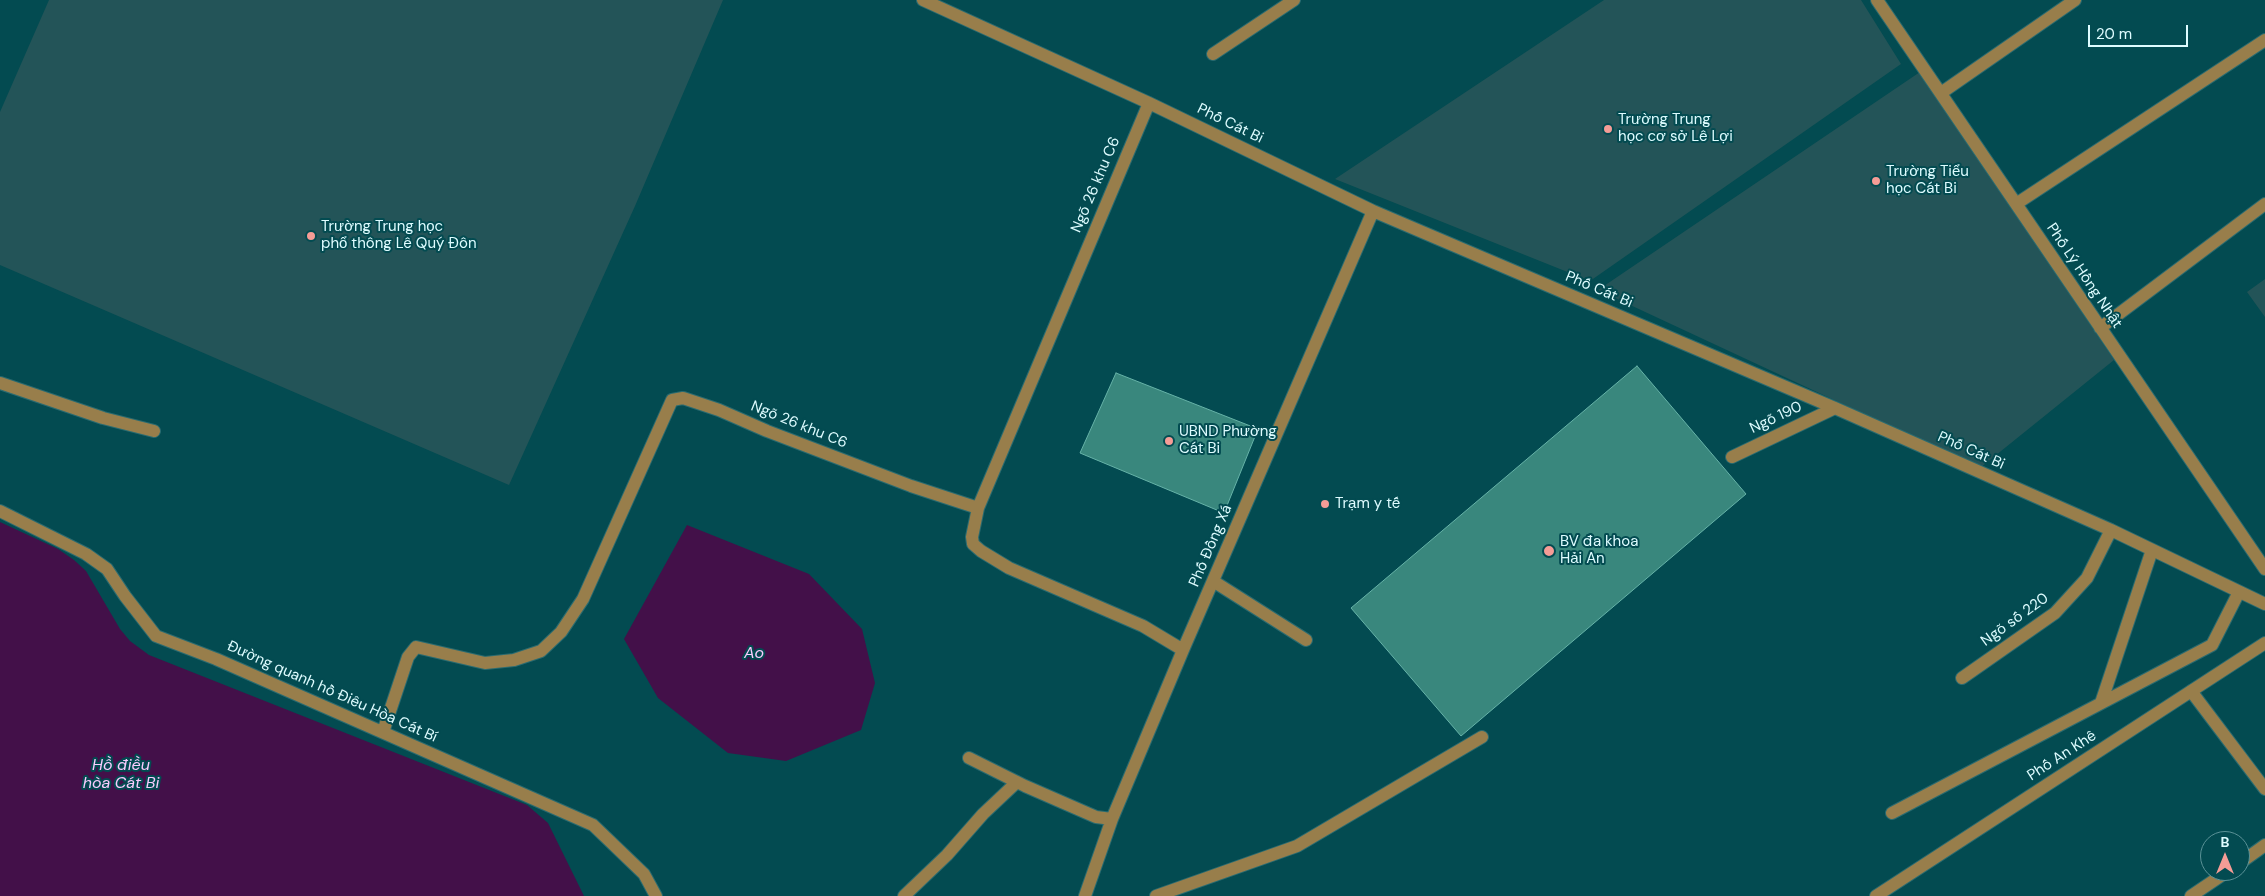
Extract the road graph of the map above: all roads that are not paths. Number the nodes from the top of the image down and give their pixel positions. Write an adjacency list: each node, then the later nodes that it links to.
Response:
1 (923, 0): 8 (street, Phố Cát Bi)
2 (1294, 0): 6 (street)
3 (1877, 0): 7 (street, Phố Lý Hồng Nhật)
4 (2075, 0): 7 (street)
5 (2265, 40): 9 (street)
6 (1213, 54)
7 (1941, 94): 9 (street, Phố Lý Hồng Nhật)
8 (1149, 103): 11 (street, Phố Cát Bi); 17 (street, Ngõ 26 khu C6)
9 (2016, 204): 12 (street, Phố Lý Hồng Nhật)
10 (2265, 204): 12 (street)
11 (1373, 211): 14 (street, Phố Cát Bi); 22 (street, Phố Đồng Xá)
12 (2100, 328): 21 (street, Phố Lý Hồng Nhật)
13 (0, 383): 15 (street)
14 (1835, 408): 16 (street, Ngõ 190); 19 (street, Phố Cát Bi)
15 (154, 431)
16 (1732, 457)
17 (978, 508): 27 (street); 31 (street, Ngõ 26 khu C6)
18 (0, 511): 31 (street, Đường quanh hồ Điêu Hòa Cát Bí)
19 (2111, 530): 20 (street, Phố Cát Bi); 28 (street, Ngõ số 220)
20 (2152, 550): 23 (street, Phố Cát Bi); 30 (street)
21 (2265, 569)
22 (1213, 580): 25 (street); 27 (street, Phố Đồng Xá)
23 (2239, 592): 24 (street, Phố Cát Bi); 30 (street)
24 (2265, 604)
25 (1306, 640)
26 (2265, 643): 29 (street, Phố An Khê)
27 (1183, 650): 37 (street, Phố Đồng Xá)
28 (1962, 678)
29 (2191, 691): 35 (street); 45 (street, Phố An Khê)
30 (2101, 703): 36 (street)
31 (384, 732): 41 (street, Đường quanh hồ Điêu Hòa Cát Bí)
32 (1482, 737): 44 (street)
33 (969, 758): 34 (street)
34 (1017, 782): 37 (street); 42 (street)
35 (2265, 789)
36 (1892, 813)
37 (1112, 819): 43 (street, Phố Đồng Xá)
38 (2265, 845): 39 (street)
39 (2250, 856)
40 (2213, 881): 46 (street)
41 (656, 896)
42 (904, 896)
43 (1085, 896)
44 (1156, 896)
45 (1876, 896)
46 (2191, 896)

